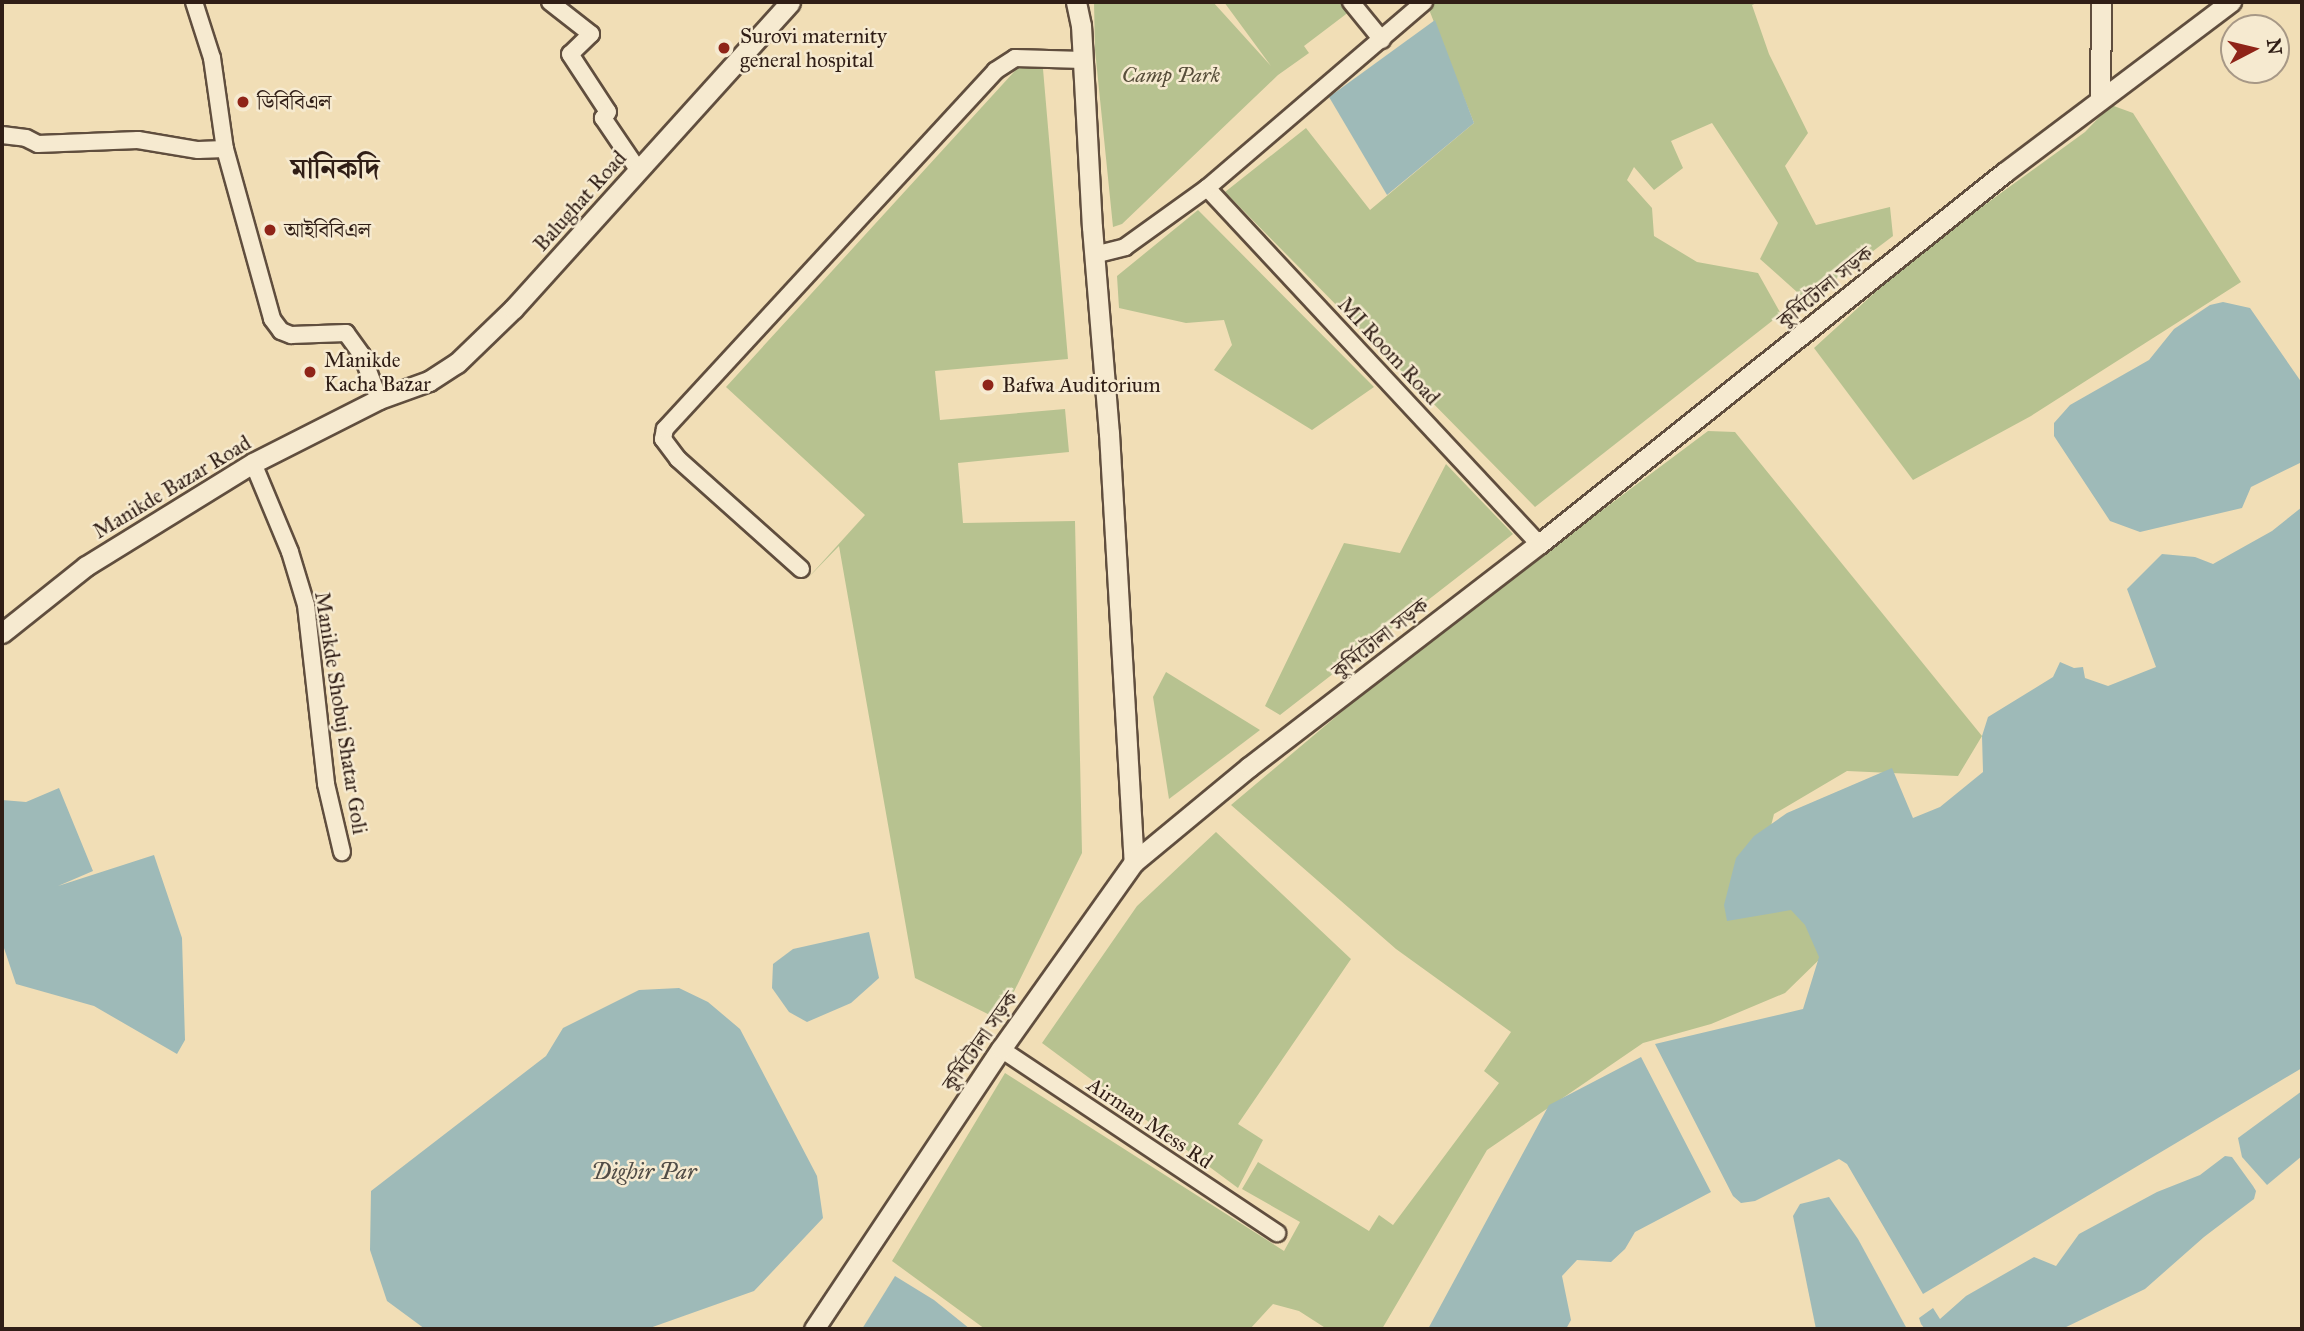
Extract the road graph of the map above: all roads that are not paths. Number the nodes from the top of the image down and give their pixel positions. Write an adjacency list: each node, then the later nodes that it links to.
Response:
1 (194, 2): 13 (street)
2 (550, 2): 14 (street)
3 (790, 2): 14 (street, Balughat Road)
4 (1076, 2): 10 (street)
5 (1351, 2): 9 (street)
6 (1424, 2): 9 (street)
7 (2101, 2): 11 (street)
8 (2231, 2): 11 (street, কুর্মিটোলা সড়ক)
9 (1382, 40): 15 (street)
10 (1083, 60): 16 (street); 20 (street)
11 (2100, 99): 19 (street, কুর্মিটোলা সড়ক)
12 (2, 135): 13 (street)
13 (225, 149): 17 (street)
14 (639, 171): 17 (street, Balughat Road)
15 (1207, 188): 16 (street); 19 (street, MI Room Road)
16 (1094, 256): 23 (street)
17 (379, 399): 18 (street, Manikde Bazar Road)
18 (253, 463): 21 (street, Manikde Bazar Road); 22 (street, Manikde Shobuj Shatar Goli)
19 (1539, 544): 23 (street, কুর্মিটোলা সড়ক)
20 (802, 569)
21 (2, 633)
22 (342, 852)
23 (1134, 862): 24 (street, কুর্মিটোলা সড়ক)
24 (1001, 1049): 25 (street, Airman Mess Rd); 26 (street, কুর্মিটোলা সড়ক)
25 (1277, 1233)
26 (814, 1329)

